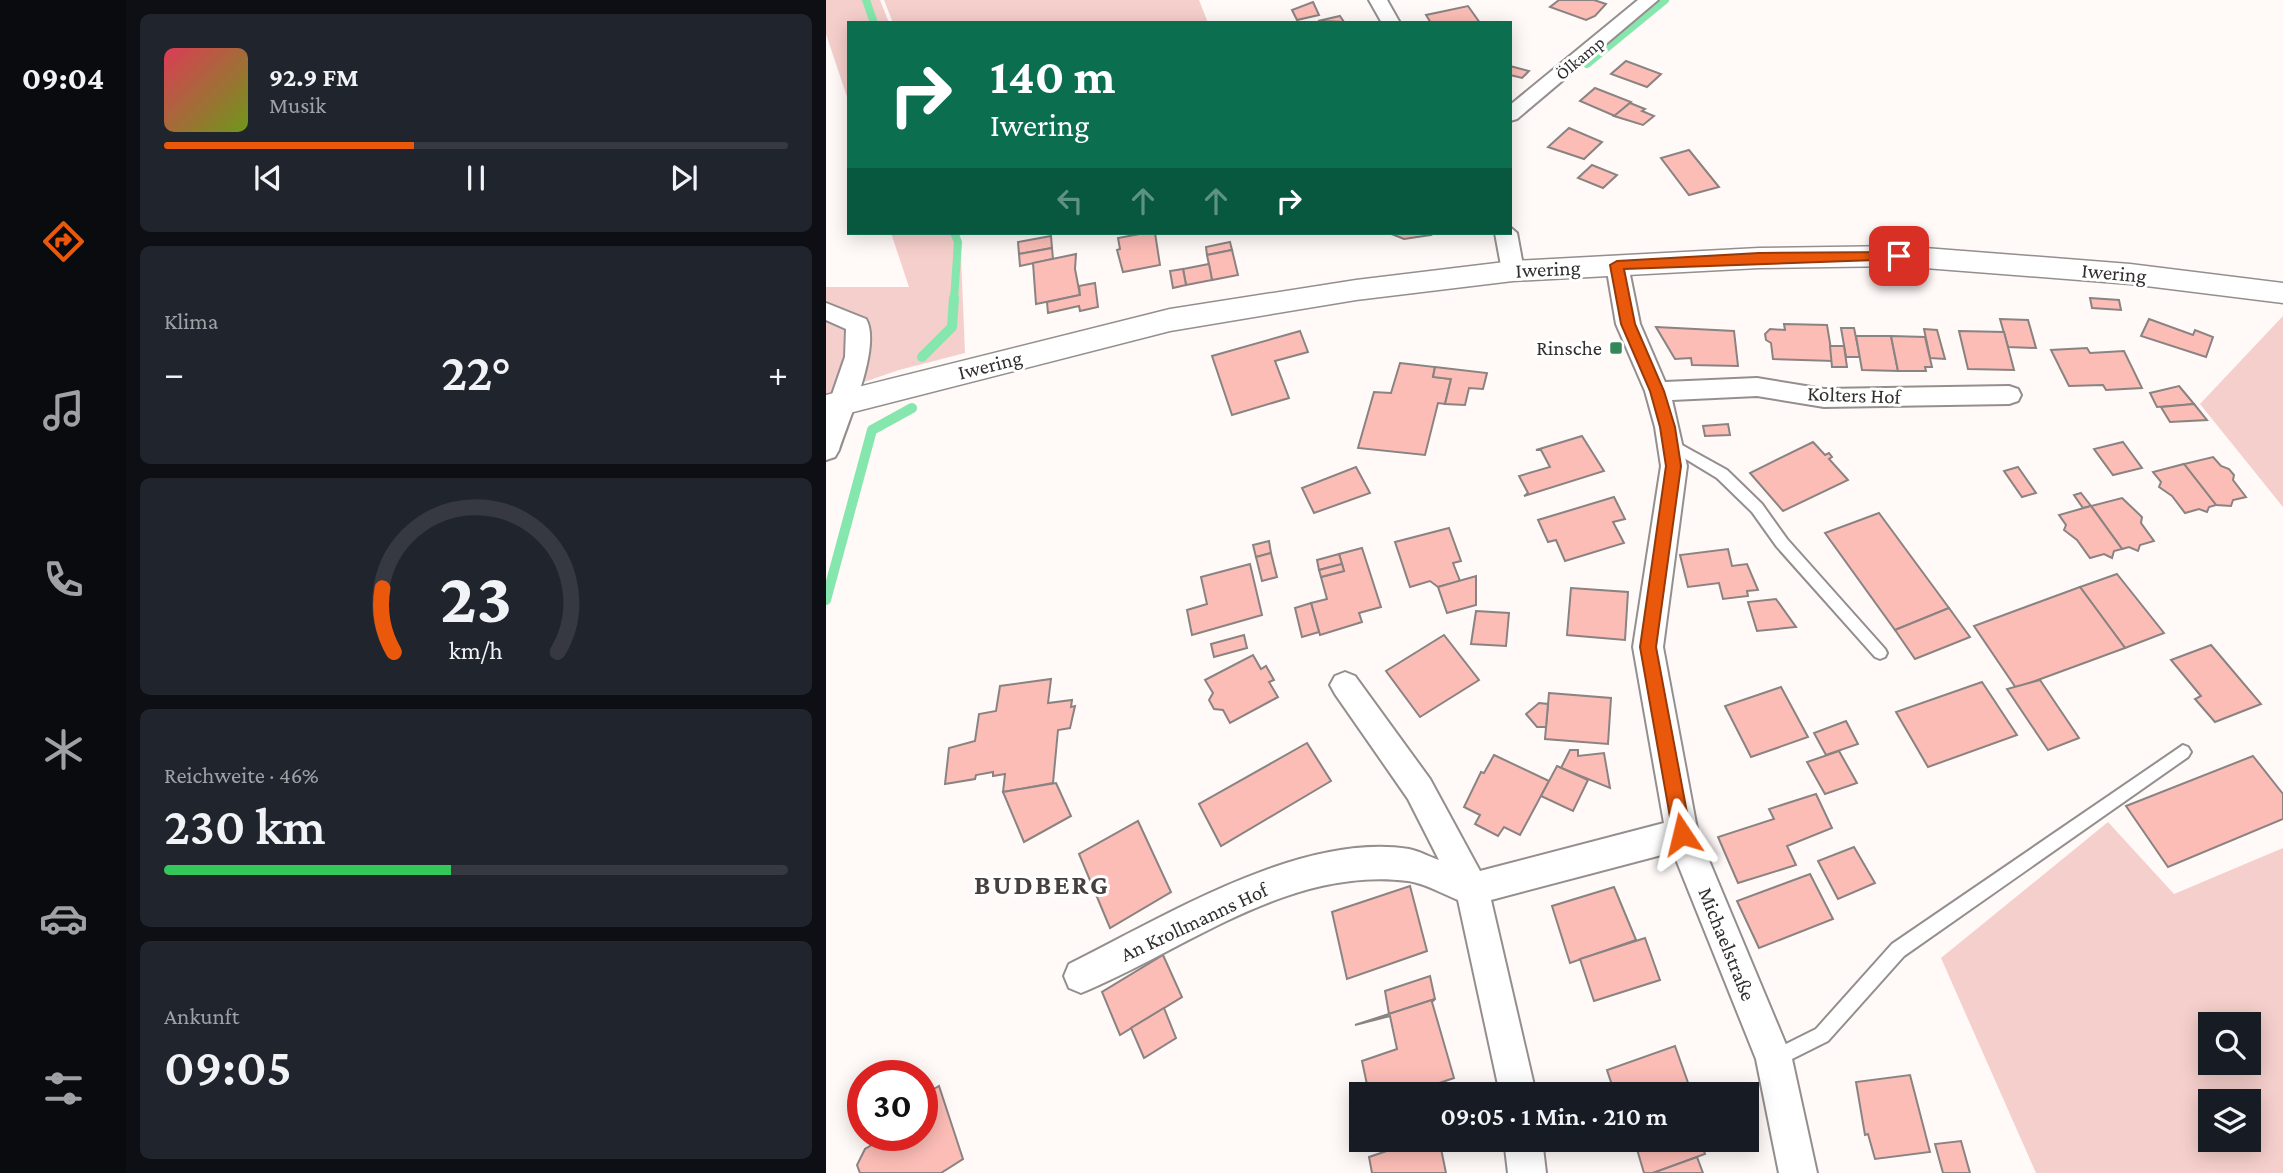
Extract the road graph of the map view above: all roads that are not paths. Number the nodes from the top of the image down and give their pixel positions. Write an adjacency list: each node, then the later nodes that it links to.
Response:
1 (1378, 0): 3 (street)
2 (1649, 0): 4 (street, Ölkamp)
3 (1390, 21)
4 (1512, 113)
5 (1506, 235): 7 (street)
6 (1617, 265): 7 (street, Iwering); 8 (street, Iwering); 10 (street, Michaelstraße)
7 (1513, 271): 12 (street, Iwering)
8 (2283, 293)
9 (826, 310): 12 (street)
10 (1657, 391): 11 (street, Kolters Hof); 13 (street, Michaelstraße)
11 (2009, 395)
12 (836, 404): 14 (street)
13 (1671, 444): 15 (lane); 18 (street, Michaelstraße)
14 (826, 450)
15 (1880, 653)
16 (1345, 685): 19 (street)
17 (2183, 752): 21 (lane)
18 (1682, 834): 19 (street); 21 (street, Michaelstraße)
19 (1472, 889): 20 (street, An Krollmanns Hof); 22 (street)
20 (1081, 976)
21 (1774, 1059): 25 (street, Michaelstraße)
22 (1515, 1082)
23 (1525, 1152): 24 (street)
24 (1527, 1173)
25 (1798, 1173)

